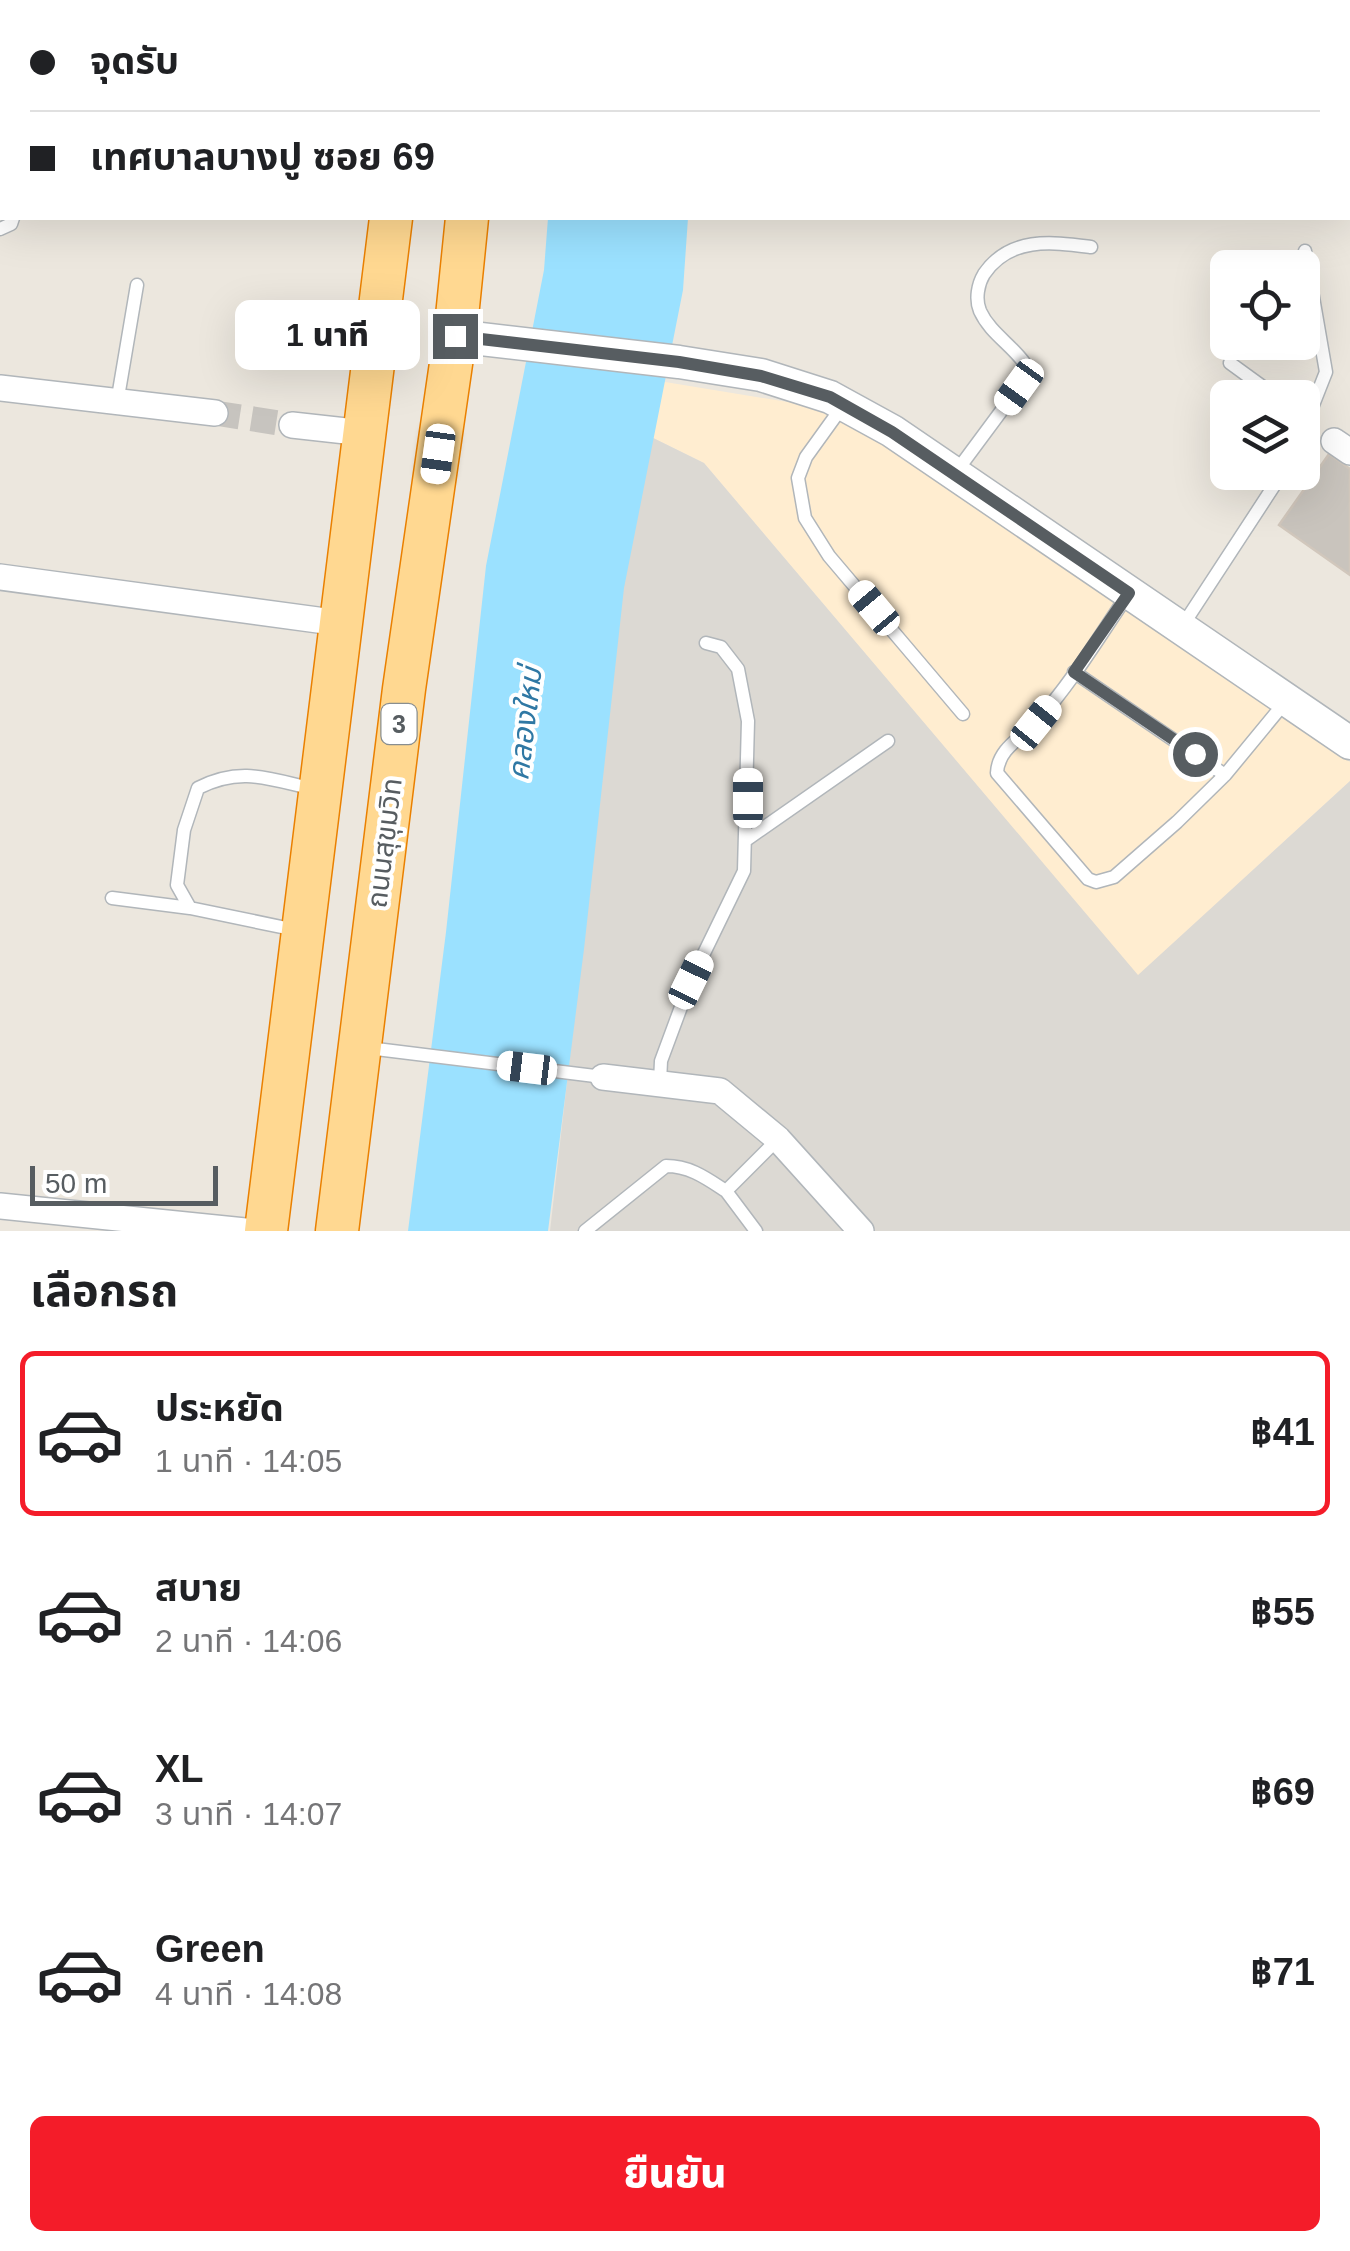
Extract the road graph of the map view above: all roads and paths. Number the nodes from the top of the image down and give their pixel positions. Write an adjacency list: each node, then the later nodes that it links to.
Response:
1 (391, 220): 15 (highway)
2 (467, 220): 5 (highway, ถนนสุขุมวิท / 3)
3 (1091, 247): 16 (lane)
4 (137, 285): 11 (lane)
5 (471, 338): 12 (street); 34 (highway, ถนนสุขุมวิท / 3)
6 (1320, 338): 9 (lane)
7 (1230, 363): 8 (lane)
8 (1253, 380)
9 (1320, 387)
10 (0, 388): 11 (street)
11 (117, 403): 13 (street)
12 (844, 405): 16 (street); 25 (lane)
13 (215, 414)
14 (292, 424): 15 (street)
15 (364, 433): 20 (highway)
16 (955, 474): 19 (street)
17 (1271, 490): 21 (lane)
18 (0, 578): 20 (street)
19 (1129, 593): 21 (street); 23 (lane)
20 (340, 623): 29 (highway)
21 (1181, 628): 24 (street)
22 (706, 643): 30 (lane)
23 (1074, 672): 28 (lane); 28 (lane)
24 (1288, 699): 27 (street); 28 (lane)
25 (963, 714)
26 (888, 741): 30 (lane)
27 (1350, 743)
28 (1225, 775)
29 (321, 790): 32 (lane); 33 (highway)
30 (746, 840): 36 (lane)
31 (112, 898): 32 (lane)
32 (190, 908): 33 (lane)
33 (302, 932): 41 (highway)
34 (358, 1047): 35 (lane); 42 (highway, ถนนสุขุมวิท / 3)
35 (603, 1077): 36 (street)
36 (660, 1082): 37 (street)
37 (778, 1140): 38 (lane); 45 (street)
38 (726, 1191): 43 (lane); 44 (lane)
39 (0, 1206): 40 (street)
40 (245, 1231)
41 (266, 1231)
42 (337, 1231)
43 (585, 1231)
44 (756, 1231)
45 (860, 1231)

